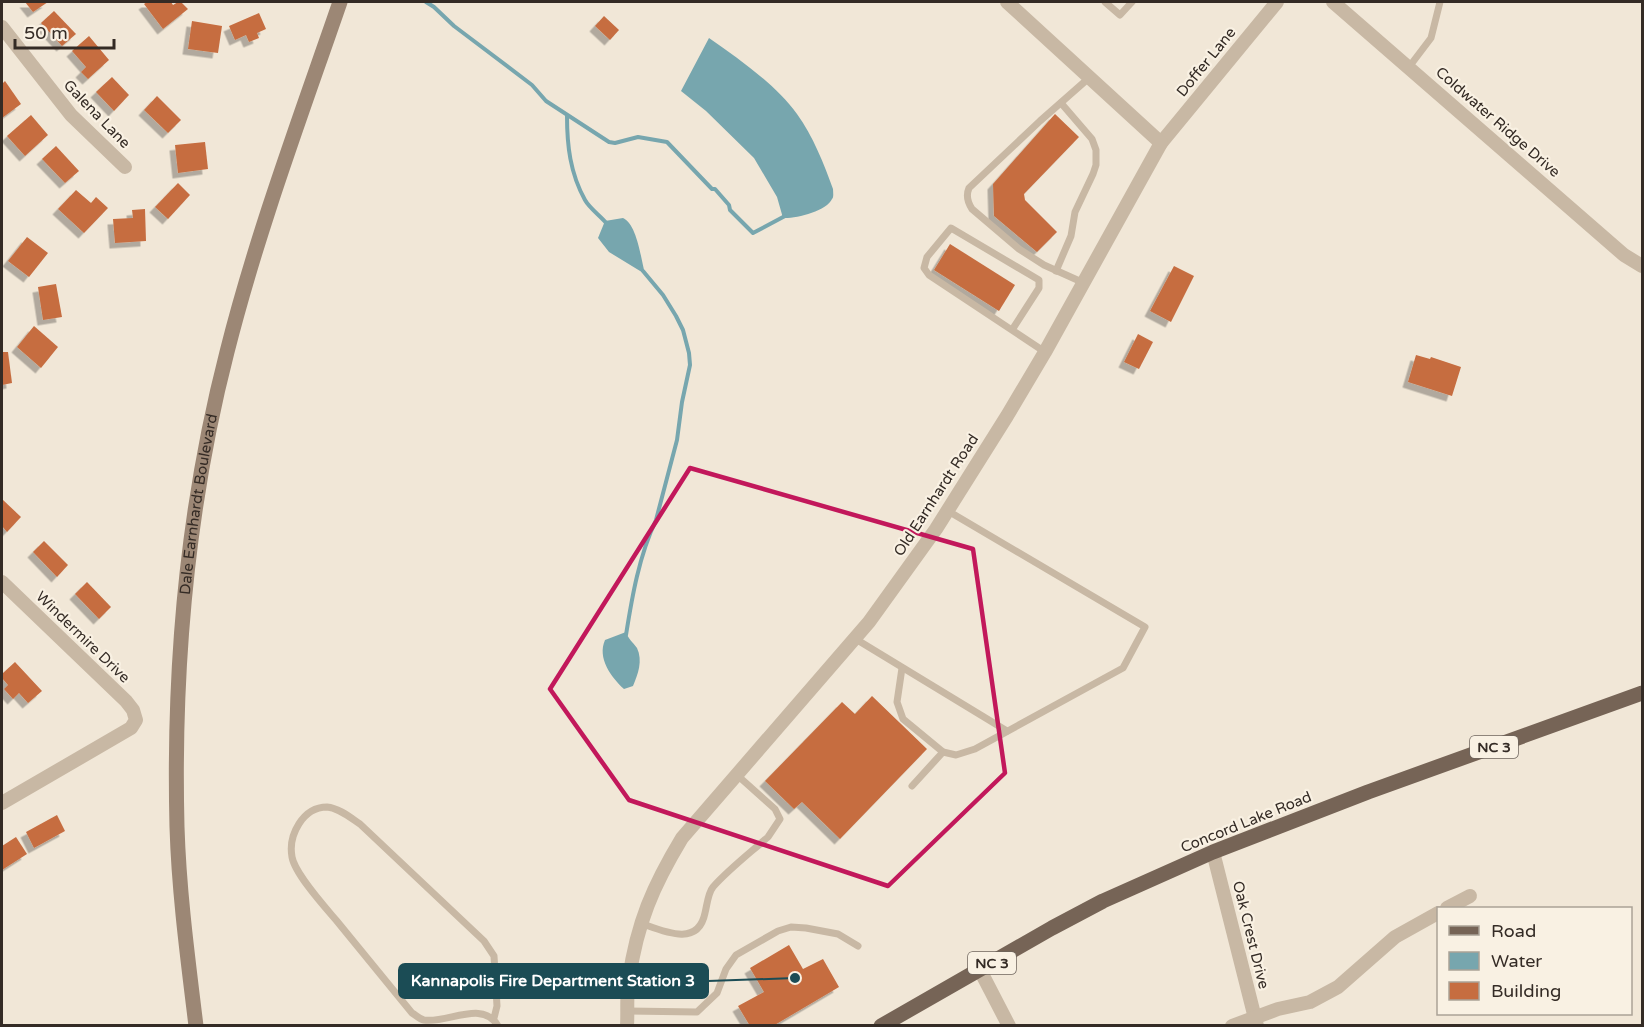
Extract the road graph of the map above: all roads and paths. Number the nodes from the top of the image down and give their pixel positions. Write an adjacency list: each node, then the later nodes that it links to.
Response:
1 (340, 2): 39 (main road, Dale Earnhardt Boulevard)
2 (1007, 2): 10 (street)
3 (1105, 2): 4 (lane)
4 (1132, 2)
5 (1277, 2): 12 (street, Doffer Lane)
6 (1333, 2): 9 (street, Coldwater Ridge Drive)
7 (1440, 2): 9 (lane)
8 (2, 27): 13 (street, Galena Lane)
9 (1409, 67): 14 (street, Coldwater Ridge Drive)
10 (1090, 77): 11 (lane); 12 (street)
11 (1061, 103): 15 (lane); 15 (lane)
12 (1161, 143): 16 (street, Old Earnhardt Road)
13 (125, 167)
14 (1642, 266)
15 (1056, 271): 16 (lane)
16 (1084, 284): 18 (street, Old Earnhardt Road)
17 (1012, 330): 17 (lane); 18 (lane)
18 (1045, 352): 19 (street, Old Earnhardt Road)
19 (948, 511): 21 (street, Old Earnhardt Road); 24 (lane)
20 (2, 582): 28 (street, Windermire Drive)
21 (854, 638): 22 (lane); 26 (street, Old Earnhardt Road)
22 (902, 668): 24 (lane); 25 (lane)
23 (1642, 693): 29 (main road, Concord Lake Road / NC 3)
24 (1007, 731): 25 (lane)
25 (943, 752): 27 (lane)
26 (736, 775): 33 (street, Old Earnhardt Road); 33 (lane)
27 (912, 786)
28 (2, 803)
29 (1213, 852): 35 (main road, Concord Lake Road / NC 3); 38 (street, Oak Crest Drive)
30 (1470, 896): 31 (street)
31 (1451, 907)
32 (1437, 914): 38 (street)
33 (640, 923): 36 (street, Old Earnhardt Road)
34 (858, 946): 36 (lane)
35 (980, 970): 42 (main road, Concord Lake Road / NC 3); 43 (street)
36 (628, 1011): 41 (street, Old Earnhardt Road)
37 (494, 1018): 37 (lane); 40 (lane)
38 (1256, 1022): 44 (street)
39 (196, 1026)
40 (498, 1026)
41 (627, 1026)
42 (881, 1026)
43 (1009, 1026)
44 (1232, 1026)

